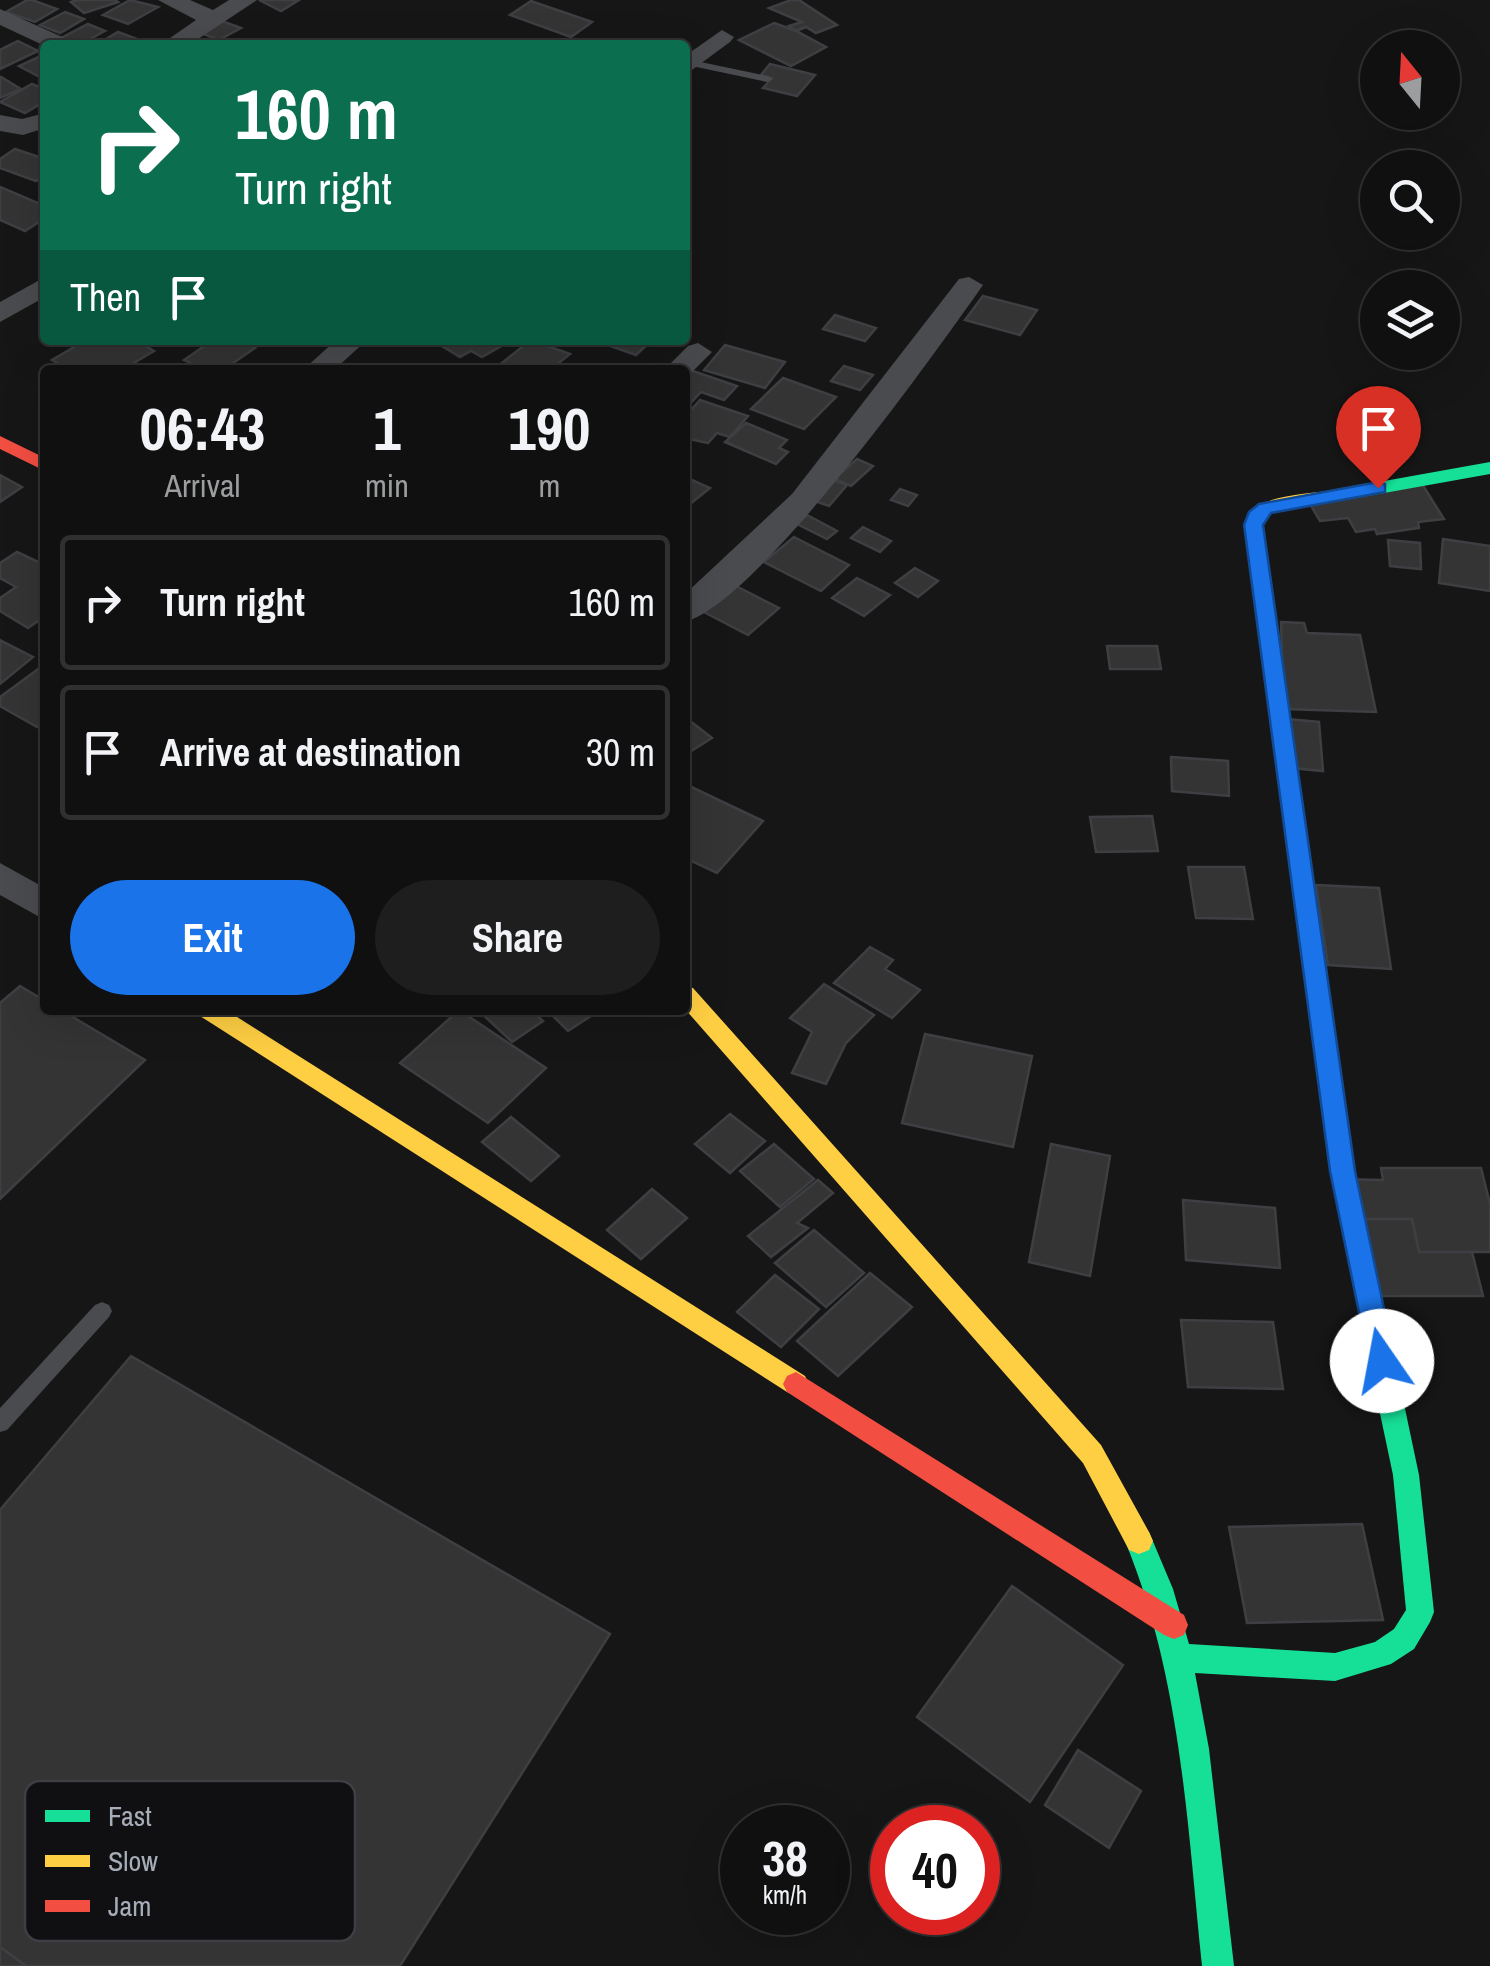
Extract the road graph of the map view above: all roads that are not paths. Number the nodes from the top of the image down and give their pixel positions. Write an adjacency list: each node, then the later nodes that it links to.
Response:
1 (16, 0): 4 (street)
2 (170, 0): 5 (street)
3 (246, 0): 5 (street)
4 (0, 13): 7 (street)
5 (214, 19): 8 (street)
6 (722, 37): 9 (street)
7 (51, 40)
8 (180, 40)
9 (690, 63)
10 (690, 65): 11 (lane)
11 (767, 79)
12 (40, 122): 13 (street)
13 (0, 123)
14 (969, 285): 22 (street)
15 (40, 289): 16 (street)
16 (0, 314)
17 (340, 345): 18 (street)
18 (322, 365)
19 (0, 442): 20 (street)
20 (40, 463)
21 (1490, 468): 30 (street)
22 (690, 607)
23 (0, 877): 24 (street)
24 (40, 903)
25 (690, 1000): 29 (street)
26 (216, 1015): 29 (street)
27 (102, 1311): 28 (lane)
28 (0, 1423)
29 (1174, 1626): 30 (street)
30 (1180, 1658): 31 (street)
31 (1218, 1966)

